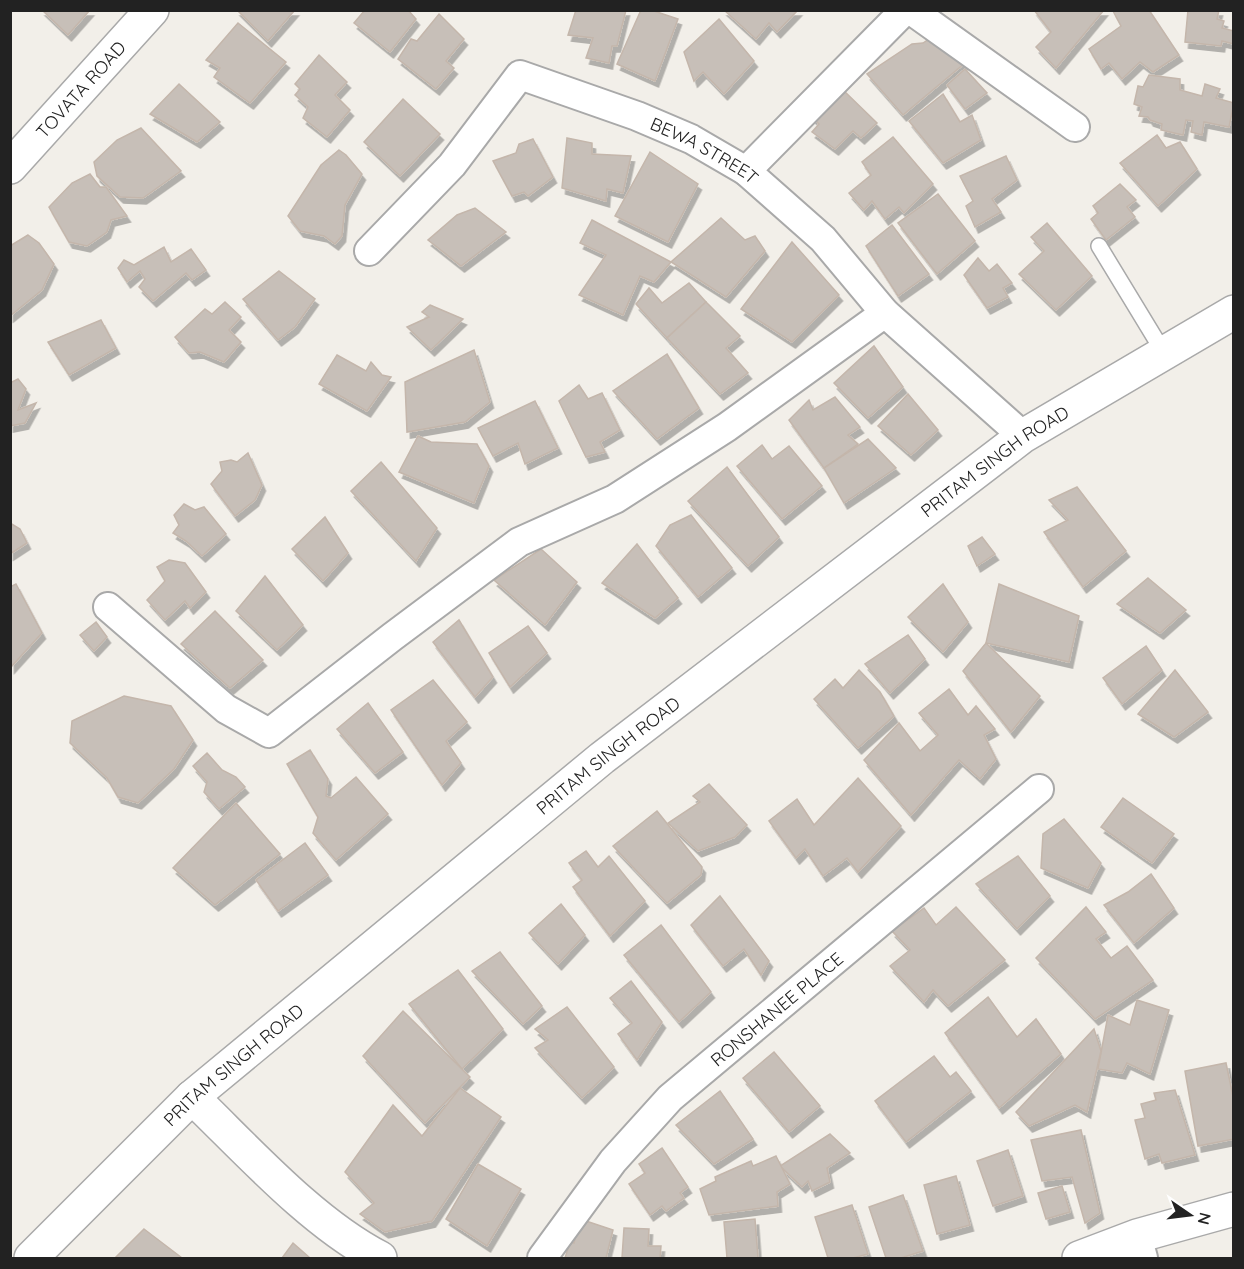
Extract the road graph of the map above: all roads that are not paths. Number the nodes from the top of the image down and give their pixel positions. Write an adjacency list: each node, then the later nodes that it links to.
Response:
1 (152, 10): 5 (street, TOVATA ROAD)
2 (905, 10): 6 (street)
3 (911, 10): 4 (street)
4 (1075, 127)
5 (10, 167)
6 (746, 171): 8 (street, BEWA STREET); 10 (street, BEWA STREET)
7 (1099, 246): 11 (lane)
8 (369, 251)
9 (1233, 312): 11 (street, PRITAM SINGH ROAD)
10 (885, 314): 12 (street, BEWA STREET); 13 (street)
11 (1164, 353): 12 (street, PRITAM SINGH ROAD)
12 (1023, 436): 15 (street, PRITAM SINGH ROAD)
13 (108, 607)
14 (1039, 789): 20 (street, RONSHANEE PLACE)
15 (192, 1097): 18 (street, PRITAM SINGH ROAD); 19 (street)
16 (1233, 1209): 17 (street)
17 (1140, 1247): 21 (street)
18 (31, 1258)
19 (380, 1258)
20 (542, 1258)
21 (1079, 1258)

